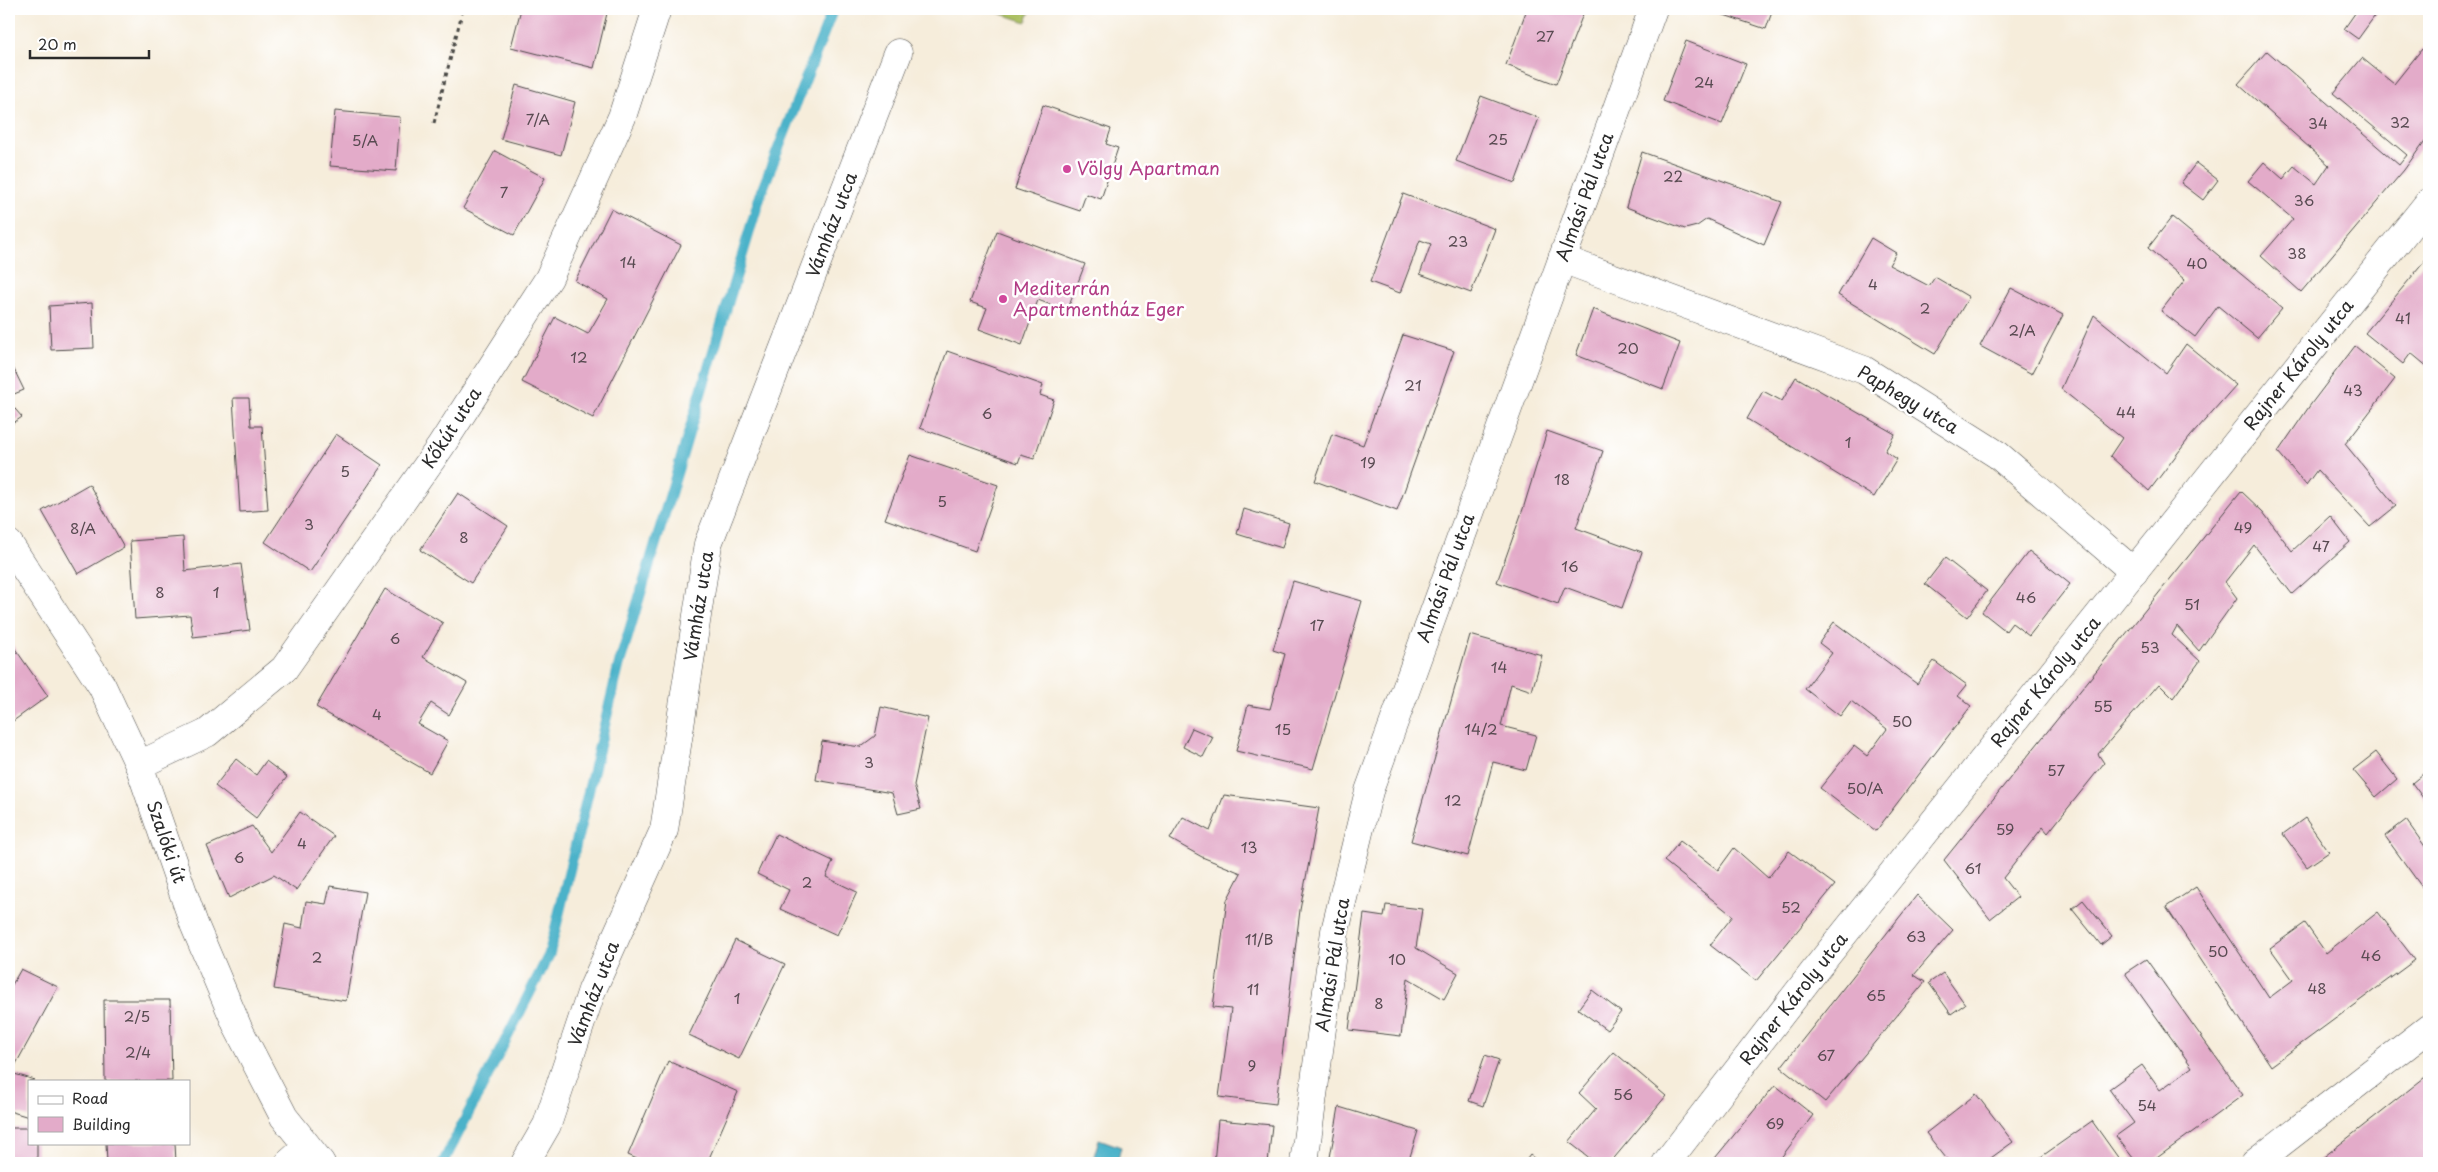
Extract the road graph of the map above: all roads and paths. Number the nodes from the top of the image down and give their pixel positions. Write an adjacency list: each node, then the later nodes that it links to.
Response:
1 (463, 9): 5 (path)
2 (657, 9): 10 (street, Kőkút utca)
3 (1653, 9): 7 (street, Almási Pál utca)
4 (898, 53): 13 (street, Vámház utca)
5 (434, 123)
6 (2429, 202): 9 (street, Rajner Károly utca)
7 (1562, 259): 9 (street, Paphegy utca); 14 (street, Almási Pál utca)
8 (9, 544): 10 (street, Szalóki út)
9 (2134, 572): 15 (street, Rajner Károly utca)
10 (139, 765): 12 (street, Szalóki út)
11 (2429, 1028): 16 (street)
12 (306, 1158)
13 (525, 1163)
14 (1304, 1163)
15 (1666, 1163)
16 (2255, 1163)

